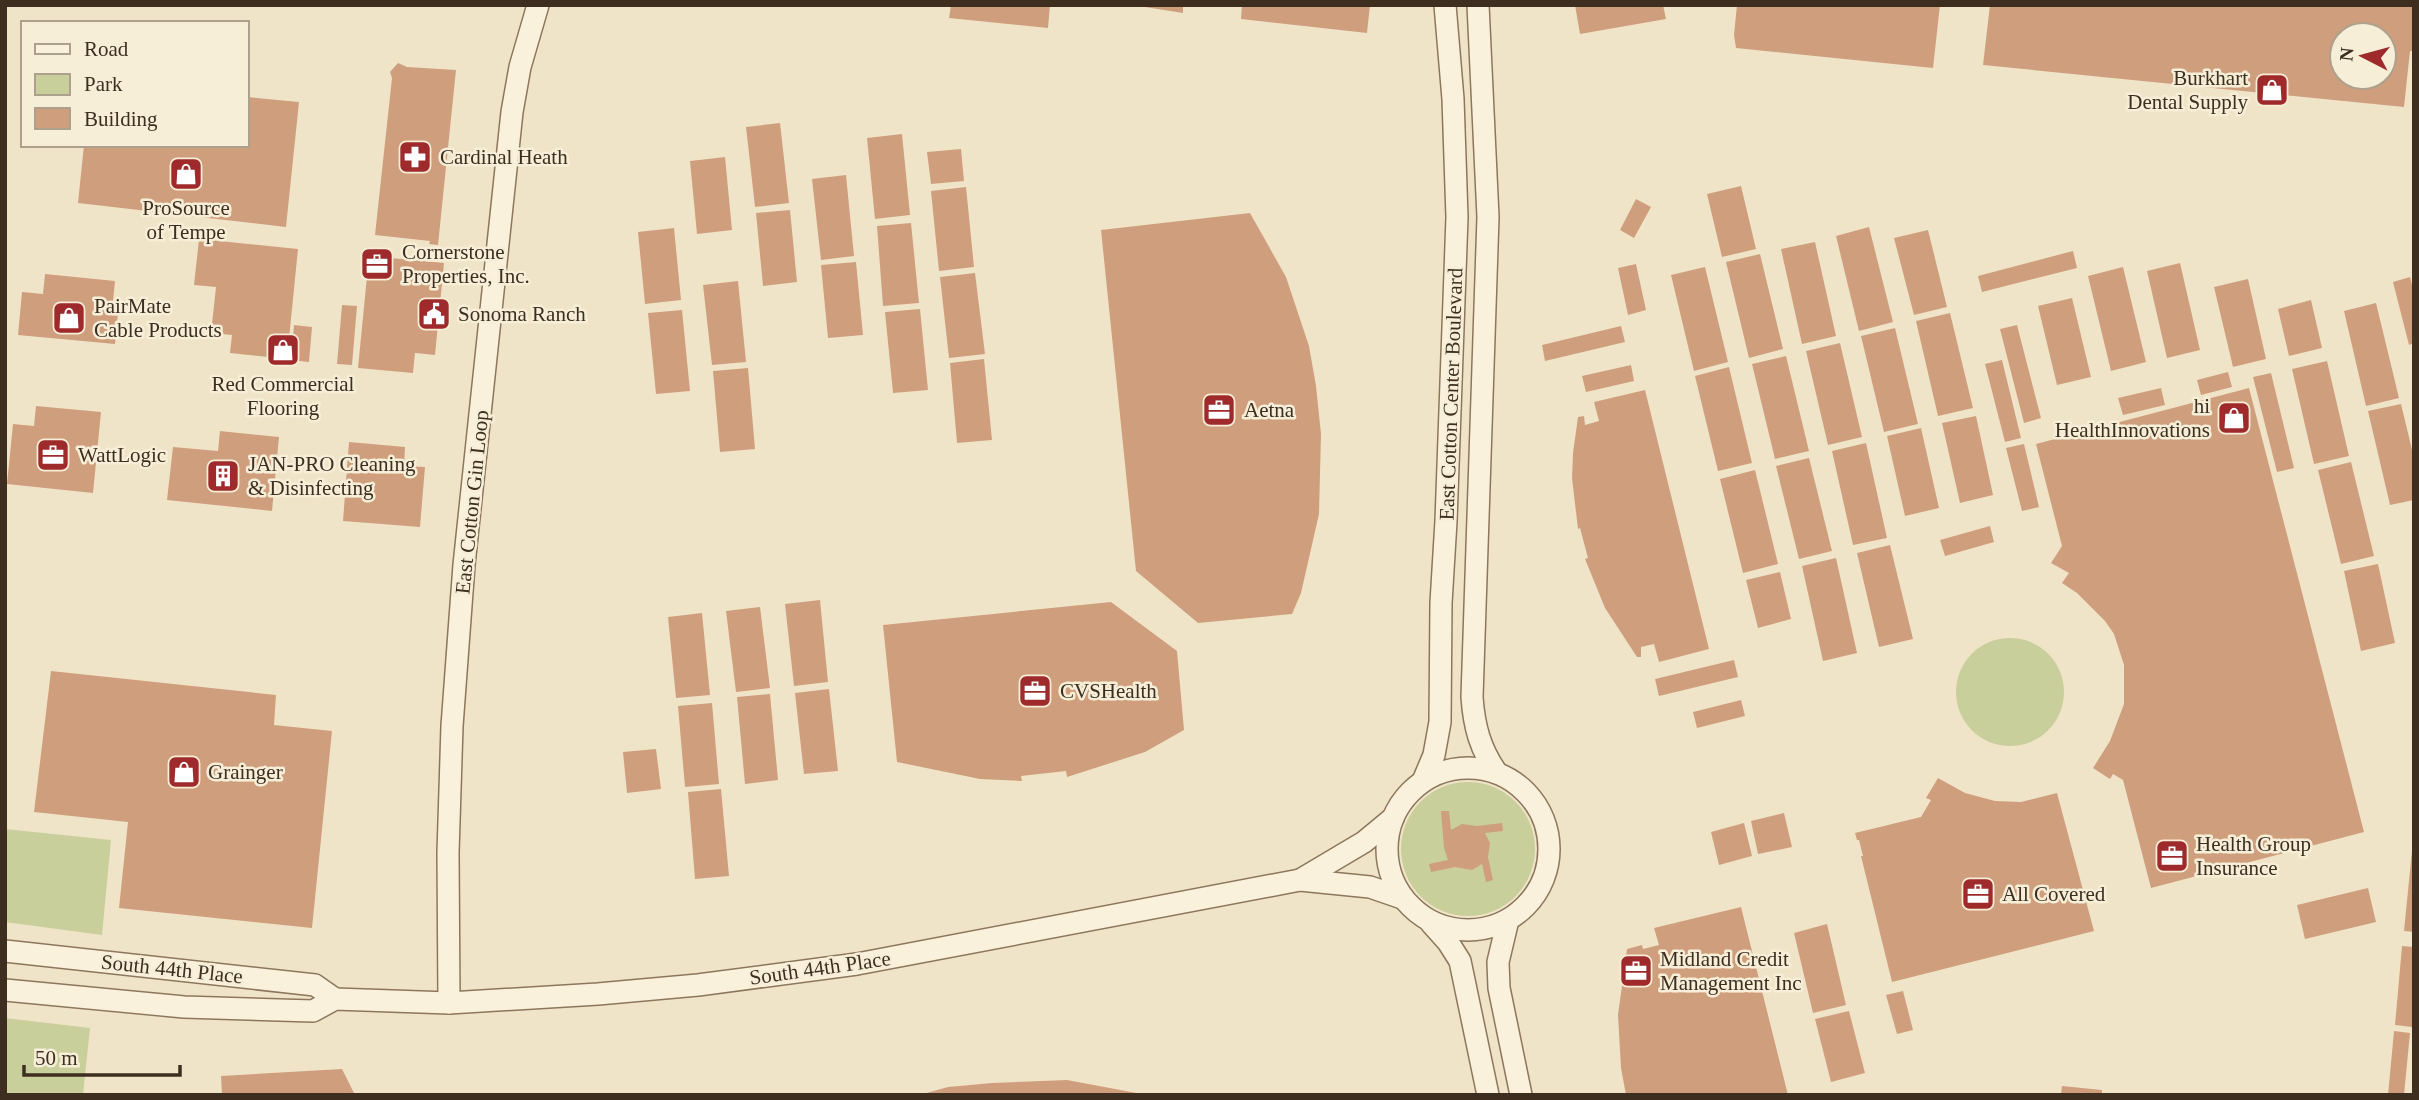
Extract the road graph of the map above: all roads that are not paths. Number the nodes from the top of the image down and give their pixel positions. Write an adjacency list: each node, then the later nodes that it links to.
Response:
1 (538, 5): 16 (street, East Cotton Gin Loop)
2 (1445, 5): 4 (street, East Cotton Center Boulevard)
3 (1478, 5): 5 (street, East Cotton Center Boulevard)
4 (1450, 408): 5 (street); 7 (street, East Cotton Center Boulevard)
5 (1475, 593): 6 (street, East Cotton Center Boulevard)
6 (1497, 774): 7 (street, East Cotton Center Boulevard); 11 (street, East Cotton Center Boulevard)
7 (1423, 781): 8 (street, East Cotton Center Boulevard)
8 (1393, 818): 9 (street, South 44th Place); 10 (street, East Cotton Center Boulevard)
9 (1300, 880): 10 (street, South 44th Place); 16 (street, South 44th Place)
10 (1402, 898): 12 (street, East Cotton Center Boulevard)
11 (1508, 920): 12 (street, East Cotton Center Boulevard); 18 (street)
12 (1430, 921): 17 (street, East Cotton Center Boulevard)
13 (5, 951): 15 (street, South 44th Place)
14 (5, 990): 15 (street, South 44th Place)
15 (335, 999): 16 (street, South 44th Place)
16 (449, 1003)
17 (1488, 1095)
18 (1521, 1095)

